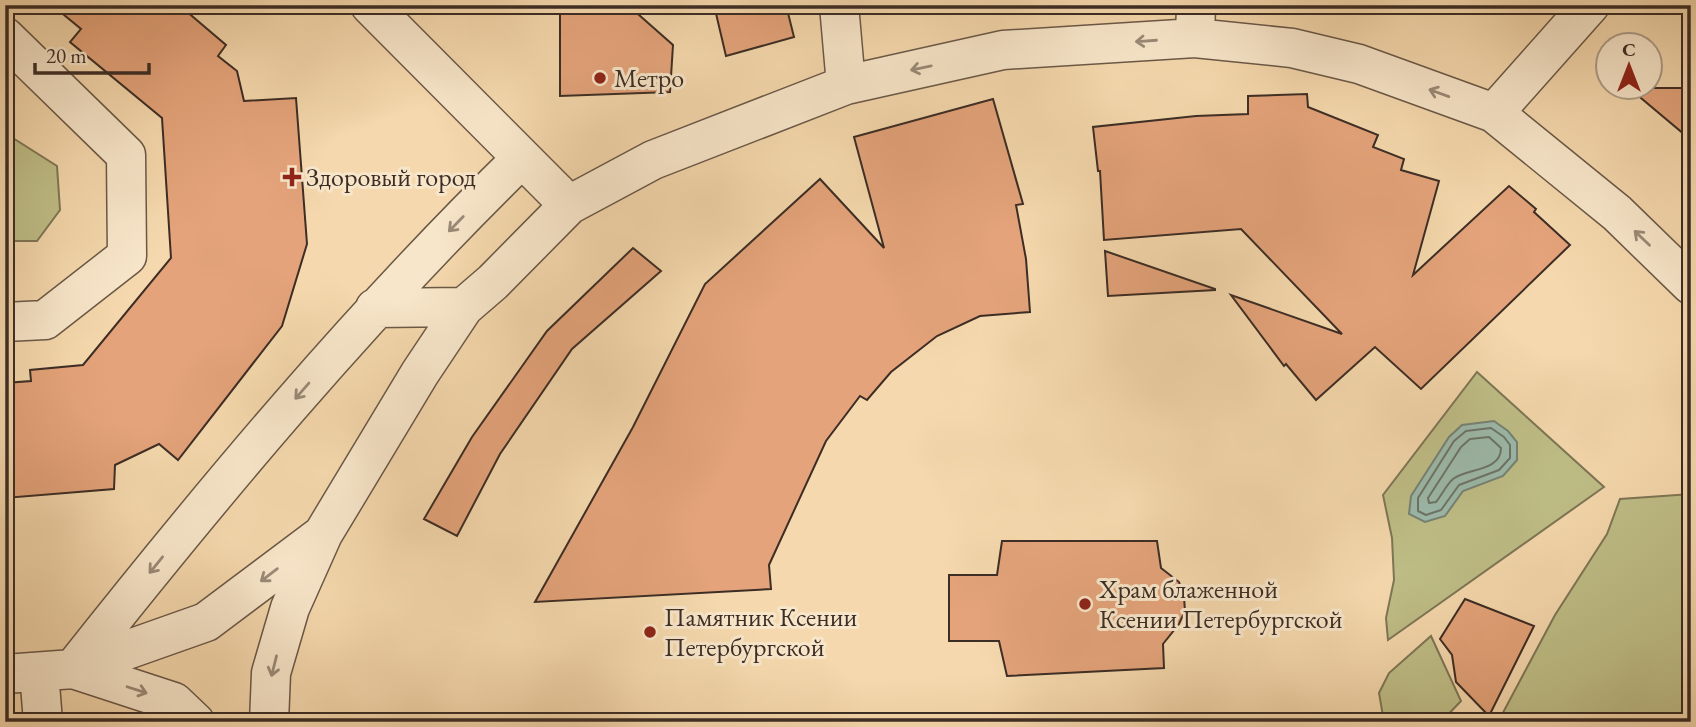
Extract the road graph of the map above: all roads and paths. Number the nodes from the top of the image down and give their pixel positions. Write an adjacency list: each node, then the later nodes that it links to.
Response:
1 (839, 5): 6 (street)
2 (1590, 5): 7 (street)
3 (366, 6): 8 (street)
4 (1196, 22): 6 (street, one-way to 6); 7 (street, one-way to 4)
5 (5, 37): 13 (street)
6 (846, 85): 9 (street)
7 (1494, 113): 10 (street, one-way to 7)
8 (522, 158): 9 (street); 12 (street, one-way to 12)
9 (569, 205): 11 (street)
10 (1691, 285)
11 (464, 307): 12 (street); 14 (street)
12 (375, 308): 15 (street, one-way to 15)
13 (5, 322)
14 (323, 534): 15 (street, one-way to 15); 18 (street, one-way to 18)
15 (39, 672): 16 (street); 17 (street, one-way to 17)
16 (43, 722)
17 (195, 722)
18 (269, 722)

